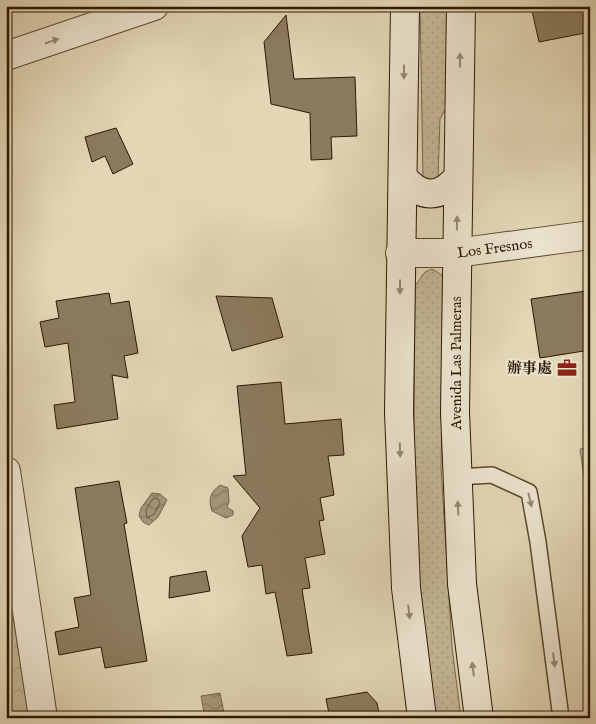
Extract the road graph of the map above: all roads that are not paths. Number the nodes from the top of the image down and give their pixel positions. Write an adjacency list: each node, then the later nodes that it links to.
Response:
1 (154, 6): 4 (main road, one-way to 1)
2 (405, 6): 5 (main road, one-way to 5)
3 (461, 6): 6 (main road, Avenida Las Palmeras, one-way to 3)
4 (6, 56)
5 (403, 176): 6 (main road); 8 (main road)
6 (458, 177): 9 (main road, Avenida Las Palmeras, one-way to 6)
7 (590, 235): 9 (main road, Los Fresnos)
8 (400, 253): 9 (main road, Los Fresnos); 13 (main road, one-way to 13)
9 (456, 253): 11 (main road, Avenida Las Palmeras)
10 (6, 470): 12 (main road)
11 (457, 477): 14 (main road, Avenida Las Palmeras, one-way to 11); 15 (lane, one-way to 15)
12 (43, 718)
13 (422, 718)
14 (479, 718)
15 (561, 718)

